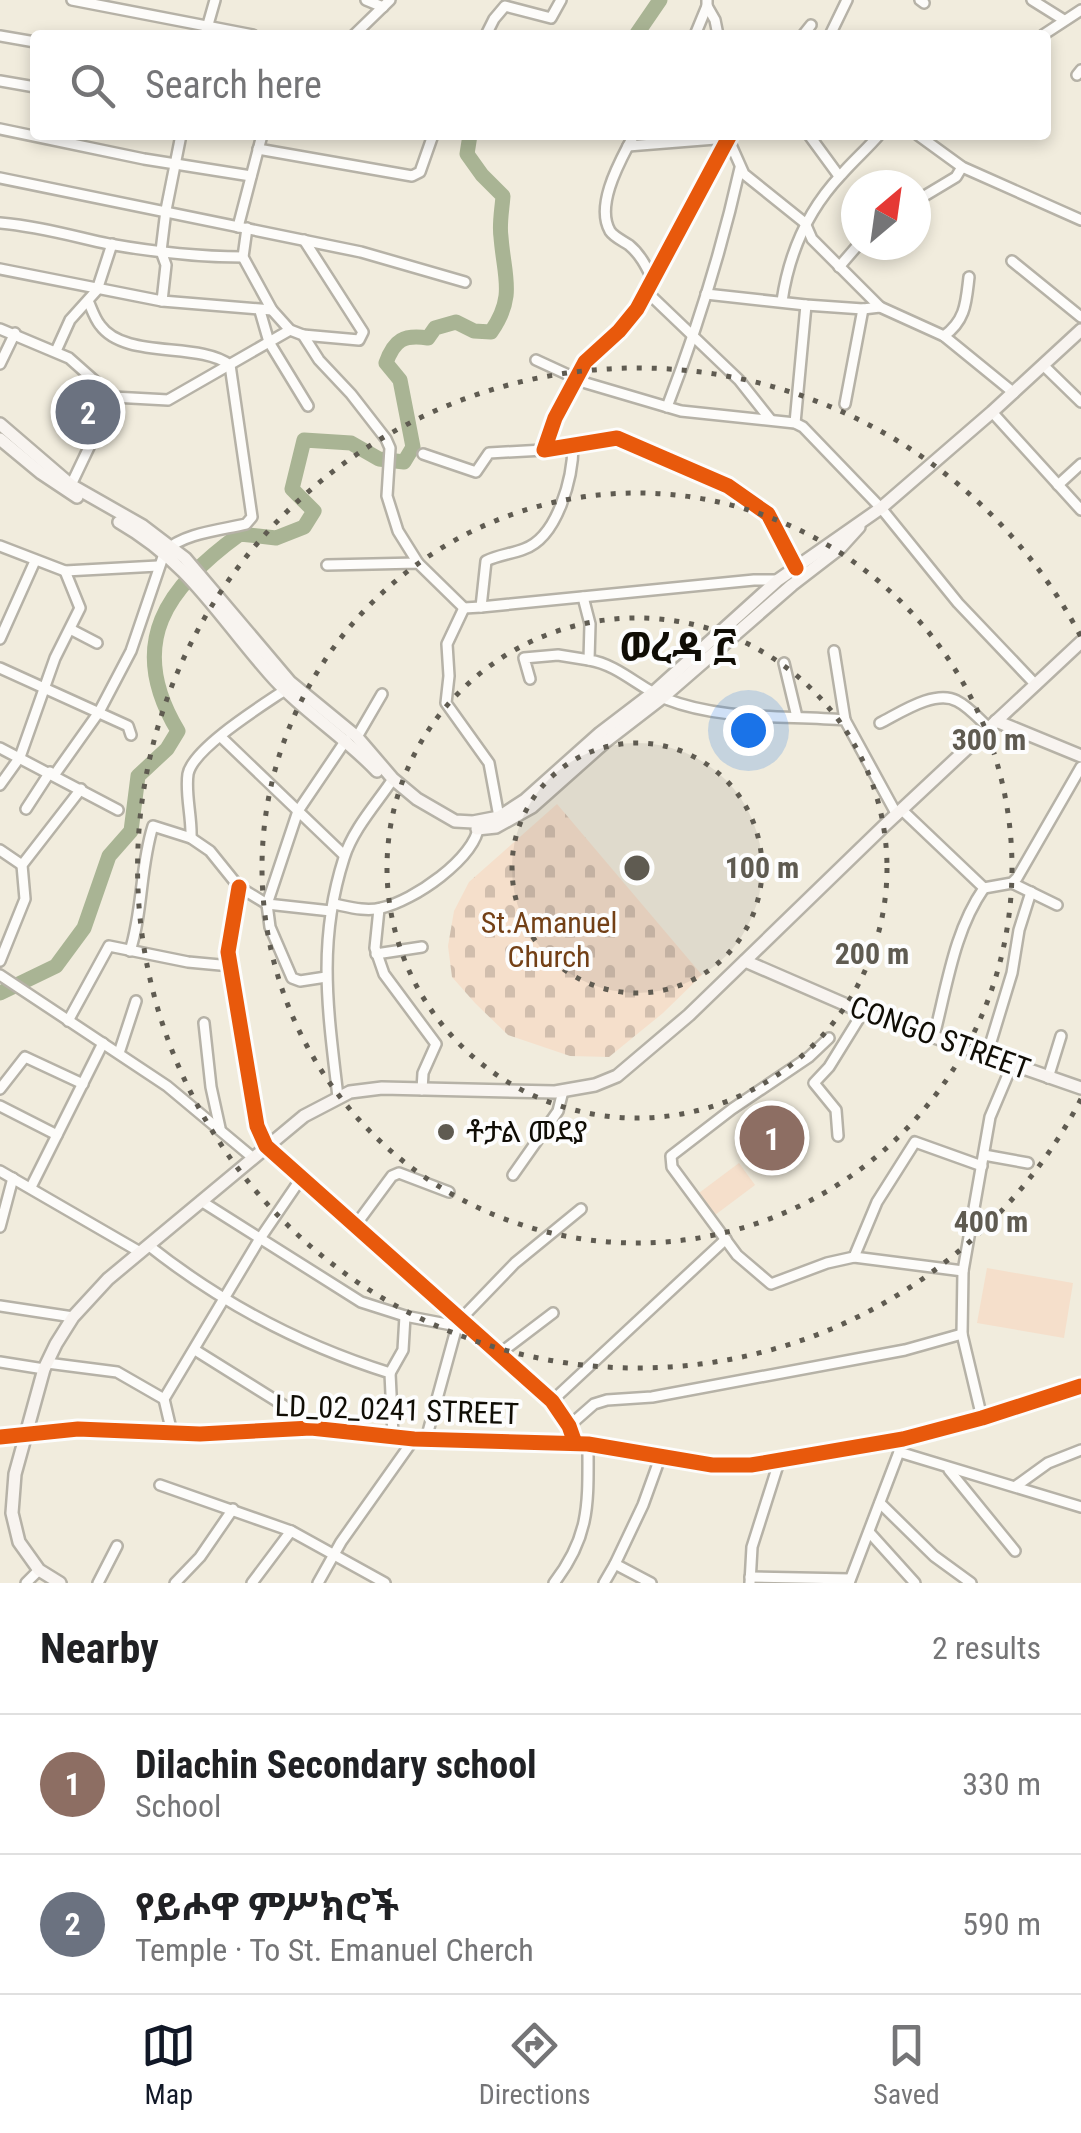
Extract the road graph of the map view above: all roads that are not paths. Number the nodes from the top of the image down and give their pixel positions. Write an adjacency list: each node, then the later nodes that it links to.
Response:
1 (72, 0): 12 (street)
2 (216, 0): 12 (street)
3 (366, 0): 7 (street)
4 (562, 0): 14 (street)
5 (847, 0): 18 (street)
6 (1032, 0): 10 (street)
7 (387, 3): 13 (street)
8 (707, 3): 15 (street); 16 (street)
9 (1081, 10): 10 (street)
10 (1064, 20): 19 (street)
11 (810, 25): 17 (street)
12 (206, 30)
13 (359, 30)
14 (489, 30)
15 (696, 30)
16 (717, 30)
17 (806, 30)
18 (832, 30)
19 (1050, 30)
20 (0, 36): 21 (street)
21 (30, 41)
22 (0, 80): 23 (street)
23 (30, 85)
24 (0, 129): 25 (street)
25 (30, 135)
26 (53, 140): 39 (street)
27 (180, 140): 39 (street)
28 (261, 140): 38 (street)
29 (431, 140): 38 (street)
30 (631, 140): 37 (street)
31 (690, 140): 37 (street)
32 (729, 140): 60 (street)
33 (732, 140): 41 (street)
34 (813, 140): 43 (street)
35 (874, 140): 43 (street)
36 (925, 140): 40 (street)
37 (628, 146): 60 (street)
38 (258, 149): 42 (street)
39 (175, 165): 42 (street); 46 (street)
40 (962, 167): 45 (street); 47 (street)
41 (740, 168): 49 (street); 64 (street)
42 (252, 176): 50 (street)
43 (839, 176): 49 (street)
44 (0, 178): 46 (street)
45 (931, 191)
46 (166, 210): 50 (street); 53 (street)
47 (1081, 220)
48 (0, 223): 52 (street)
49 (805, 223): 57 (street); 66 (street)
50 (243, 227): 51 (street); 54 (street)
51 (304, 240): 61 (street); 79 (street)
52 (112, 244): 53 (street); 62 (street)
53 (161, 252): 54 (street); 65 (street)
54 (243, 257): 71 (street)
55 (844, 260): 57 (street)
56 (1012, 261): 73 (street)
57 (839, 266): 69 (street)
58 (0, 270): 62 (street)
59 (969, 277): 80 (street)
60 (652, 278): 63 (street)
61 (465, 282)
62 (98, 290): 65 (street); 67 (street)
63 (646, 292): 78 (street); 88 (street)
64 (706, 294): 66 (street); 78 (street)
65 (162, 300): 72 (street)
66 (782, 301): 68 (street)
67 (88, 303): 83 (street); 86 (street)
68 (806, 305): 70 (street); 97 (street)
69 (880, 307): 70 (street); 80 (street)
70 (862, 309): 92 (street)
71 (272, 310): 72 (street); 75 (street)
72 (260, 311): 82 (street)
73 (1081, 317)
74 (0, 328): 77 (street)
75 (290, 330): 79 (street); 82 (street)
76 (1081, 330): 87 (main road)
77 (15, 333): 83 (street); 85 (street)
78 (694, 334): 94 (street); 96 (street)
79 (303, 335): 113 (street)
80 (944, 336): 89 (street)
81 (1081, 338): 87 (main road)
82 (268, 342): 86 (street); 93 (street)
83 (56, 351): 90 (street)
84 (536, 360): 88 (street)
85 (0, 364)
86 (230, 365): 90 (street); 111 (street)
87 (1045, 367): 89 (main road); 91 (street); 95 (main road)
88 (576, 377): 94 (street); 101 (street)
89 (1014, 393): 95 (main road)
90 (113, 398): 104 (street)
91 (1081, 402)
92 (845, 404)
93 (308, 406)
94 (668, 407): 96 (street)
95 (994, 414): 105 (street); 106 (main road)
96 (770, 419): 97 (street)
97 (794, 422): 106 (street)
98 (0, 424): 104 (main road)
99 (0, 438): 111 (main road)
100 (574, 446): 101 (street); 116 (street); 121 (street)
101 (544, 450): 102 (street)
102 (422, 454)
103 (1081, 464): 105 (street)
104 (71, 485): 111 (main road)
105 (1058, 485): 107 (street)
106 (882, 509): 108 (main road); 109 (main road); 132 (street)
107 (1081, 510)
108 (861, 523): 109 (main road); 116 (main road)
109 (849, 540): 136 (main road)
110 (0, 546): 112 (street)
111 (168, 548): 114 (street); 119 (main road)
112 (35, 561): 117 (street); 124 (street)
113 (418, 564): 115 (street); 122 (street)
114 (158, 566): 117 (street); 137 (street)
115 (327, 566)
116 (796, 568): 118 (main road)
117 (65, 570): 123 (street)
118 (778, 580): 120 (street); 136 (main road)
119 (203, 584): 134 (main road); 144 (main road)
120 (584, 597): 121 (street); 128 (street)
121 (481, 607): 122 (street)
122 (464, 608): 157 (street)
123 (72, 630): 125 (street); 133 (street)
124 (1, 633)
125 (96, 642)
126 (1081, 642): 132 (main road)
127 (834, 652): 139 (street)
128 (589, 660): 131 (street); 136 (street)
129 (784, 663): 138 (street)
130 (0, 668): 133 (street)
131 (530, 679)
132 (1036, 685): 141 (main road)
133 (43, 689): 137 (street); 147 (street)
134 (285, 690): 143 (street); 144 (main road)
135 (382, 694): 144 (street)
136 (659, 694): 138 (street); 157 (main road); 158 (main road)
137 (98, 712): 142 (street); 149 (street)
138 (797, 717): 139 (street)
139 (845, 720): 156 (street)
140 (880, 723): 141 (street)
141 (992, 725): 146 (main road); 156 (main road)
142 (131, 736)
143 (221, 737): 155 (street); 159 (street)
144 (351, 739): 150 (main road); 155 (street)
145 (0, 748): 147 (street)
146 (1081, 756)
147 (20, 757): 149 (street); 151 (street)
148 (1081, 767): 163 (street)
149 (52, 773): 152 (street); 153 (street)
150 (391, 782): 158 (main road); 161 (street)
151 (0, 786)
152 (81, 789): 154 (street); 162 (street)
153 (26, 808)
154 (118, 810)
155 (298, 811): 161 (street); 167 (street)
156 (899, 813): 165 (street); 177 (main road)
157 (499, 817): 158 (main road)
158 (478, 826): 170 (street)
159 (191, 838): 164 (street); 174 (street)
160 (0, 850): 162 (street)
161 (344, 855): 169 (street)
162 (22, 866): 172 (street)
163 (1012, 883): 165 (street); 166 (street)
164 (239, 887): 167 (street); 178 (street)
165 (984, 888): 185 (street)
166 (1031, 892): 168 (street); 190 (street)
167 (266, 904): 169 (street); 180 (street)
168 (1057, 904)
169 (332, 908): 170 (street); 180 (street)
170 (379, 909): 175 (street)
171 (0, 926): 172 (street)
172 (11, 936): 176 (street)
173 (422, 947): 175 (street)
174 (130, 951): 178 (street); 183 (street)
175 (376, 954): 196 (street)
176 (0, 961)
177 (745, 961): 182 (main road, CONGO STREET); 197 (main road)
178 (231, 966): 203 (street)
179 (2, 976): 183 (street)
180 (326, 977): 198 (street)
181 (136, 1001): 189 (street)
182 (862, 1012): 185 (main road, CONGO STREET); 202 (street)
183 (68, 1021): 188 (street)
184 (204, 1023): 200 (street)
185 (934, 1036): 190 (main road, CONGO STREET)
186 (1061, 1036): 192 (street)
187 (829, 1038): 217 (street)
188 (103, 1043): 189 (street); 193 (street)
189 (120, 1053): 200 (street)
190 (986, 1054): 191 (main road, CONGO STREET)
191 (1012, 1065): 192 (main road, CONGO STREET); 205 (street)
192 (1048, 1078): 194 (main road, CONGO STREET)
193 (83, 1084): 195 (street); 201 (street)
194 (1081, 1088)
195 (0, 1089)
196 (422, 1090): 197 (main road); 198 (main road)
197 (563, 1091): 208 (street)
198 (338, 1097): 203 (main road)
199 (0, 1106): 201 (street)
200 (220, 1128): 204 (street)
201 (57, 1135): 211 (street)
202 (838, 1136)
203 (266, 1146): 204 (main road); 209 (street)
204 (252, 1158): 213 (main road)
205 (983, 1160): 206 (street); 220 (street); 221 (street)
206 (1028, 1163)
207 (0, 1171): 210 (street)
208 (514, 1175)
209 (302, 1177): 216 (street); 218 (street)
210 (13, 1178): 211 (street); 215 (street)
211 (31, 1187): 219 (street)
212 (449, 1192): 216 (street)
213 (201, 1201): 218 (street); 219 (main road)
214 (581, 1209): 227 (street)
215 (0, 1226)
216 (356, 1226): 227 (street)
217 (726, 1239): 220 (street); 236 (street)
218 (259, 1240): 222 (street); 225 (street)
219 (144, 1248): 222 (street); 226 (main road)
220 (854, 1257): 221 (street)
221 (963, 1271): 228 (street)
222 (223, 1299): 229 (street); 233 (street)
223 (0, 1306): 226 (street)
224 (553, 1313): 230 (street)
225 (405, 1316): 227 (street); 233 (street)
226 (74, 1317): 232 (main road)
227 (460, 1322): 230 (street); 245 (street)
228 (962, 1334): 237 (street); 238 (street)
229 (195, 1350): 235 (street); 239 (street)
230 (499, 1354): 236 (street)
231 (0, 1362): 232 (street)
232 (46, 1366): 235 (street); 241 (main road)
233 (390, 1373): 242 (street)
234 (1081, 1386): 237 (street, LD_02_0241 STREET)
235 (164, 1399): 240 (street)
236 (552, 1402): 238 (street)
237 (982, 1418): 246 (street, LD_02_0241 STREET)
238 (570, 1426): 247 (street)
239 (311, 1428): 240 (street, LD_02_0241 STREET); 242 (street, LD_02_0241 STREET)
240 (172, 1432): 241 (street, LD_02_0241 STREET)
241 (26, 1433): 243 (street, LD_02_0241 STREET); 265 (main road)
242 (394, 1436): 244 (street, LD_02_0241 STREET)
243 (0, 1437)
244 (414, 1439): 245 (street, LD_02_0241 STREET); 263 (street)
245 (426, 1439): 247 (street, LD_02_0241 STREET)
246 (904, 1439): 250 (street); 252 (street, LD_02_0241 STREET)
247 (575, 1443): 248 (street, LD_02_0241 STREET)
248 (588, 1444): 251 (street, LD_02_0241 STREET); 275 (street)
249 (1081, 1450): 255 (street)
250 (899, 1452): 253 (street); 256 (street)
251 (660, 1458): 252 (street, LD_02_0241 STREET); 264 (street)
252 (779, 1462): 266 (street)
253 (947, 1468): 255 (street); 262 (street)
254 (160, 1484): 258 (street)
255 (1016, 1486): 257 (street)
256 (880, 1503): 260 (street); 279 (street)
257 (1081, 1507)
258 (232, 1509): 259 (street); 271 (street)
259 (291, 1531): 263 (street); 272 (street)
260 (869, 1532): 267 (street); 278 (street)
261 (117, 1546): 270 (street)
262 (1015, 1551)
263 (334, 1555): 273 (street); 274 (street)
264 (615, 1564): 276 (street); 277 (street)
265 (38, 1570): 268 (street); 269 (main road)
266 (750, 1580): 267 (street)
267 (850, 1581)
268 (26, 1583)
269 (60, 1583)
270 (98, 1583)
271 (175, 1583)
272 (252, 1583)
273 (318, 1583)
274 (385, 1583)
275 (554, 1583)
276 (604, 1583)
277 (651, 1583)
278 (915, 1583)
279 (971, 1583)

